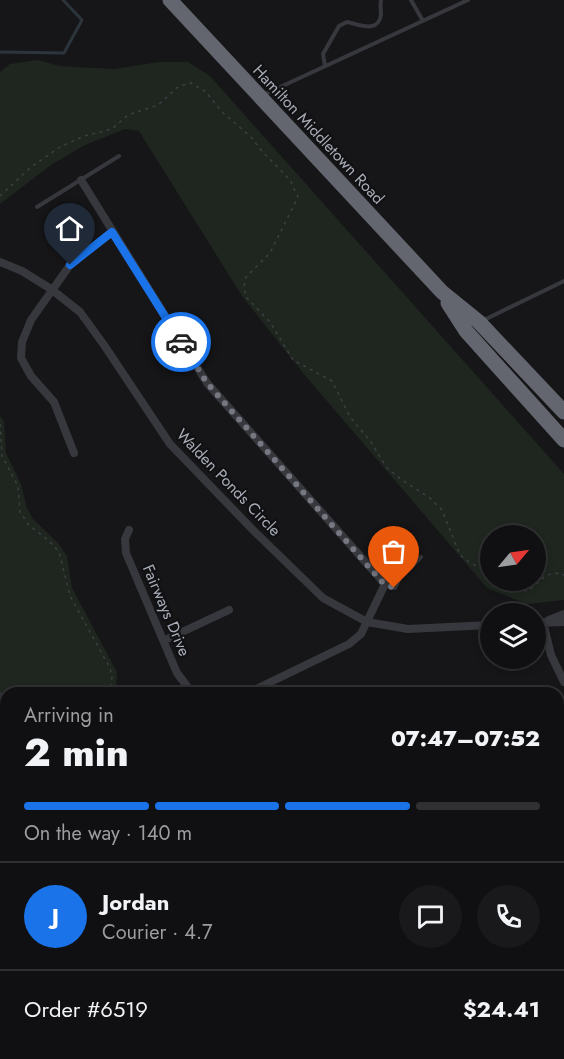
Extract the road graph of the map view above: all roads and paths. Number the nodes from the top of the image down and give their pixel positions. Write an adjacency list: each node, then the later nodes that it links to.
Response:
1 (170, 0): 7 (highway, Hamilton Middletown Road)
2 (381, 0): 6 (lane)
3 (411, 0): 5 (lane)
4 (468, 0): 5 (lane)
5 (423, 21): 6 (lane)
6 (326, 66): 7 (lane)
7 (260, 96): 16 (highway, Hamilton Middletown Road)
8 (119, 156): 9 (lane)
9 (81, 180): 11 (lane); 12 (street)
10 (0, 196): 24 (path)
11 (37, 207)
12 (112, 232): 15 (street); 27 (street)
13 (0, 262): 15 (street, Walden Ponds Circle)
14 (564, 281): 17 (lane)
15 (51, 289): 21 (street); 31 (street, Walden Ponds Circle)
16 (442, 292): 17 (highway, Hamilton Middletown Road); 20 (highway, Hamilton Middletown Road)
17 (479, 322): 18 (highway, Hamilton Middletown Road)
18 (564, 412)
19 (0, 424): 38 (path)
20 (564, 440)
21 (74, 453)
22 (129, 530): 35 (street, Fairways Drive)
23 (421, 557): 27 (lane)
24 (480, 568)
25 (564, 575): 26 (path)
26 (546, 576)
27 (384, 584): 31 (street)
28 (229, 610): 35 (street)
29 (564, 614): 30 (street)
30 (546, 620)
31 (367, 622): 34 (street, Walden Ponds Circle); 40 (street)
32 (546, 622): 33 (street)
33 (564, 622)
34 (480, 625)
35 (165, 640): 39 (street, Fairways Drive)
36 (546, 641): 37 (street)
37 (564, 682)
38 (111, 687)
39 (188, 687)
40 (260, 687)

